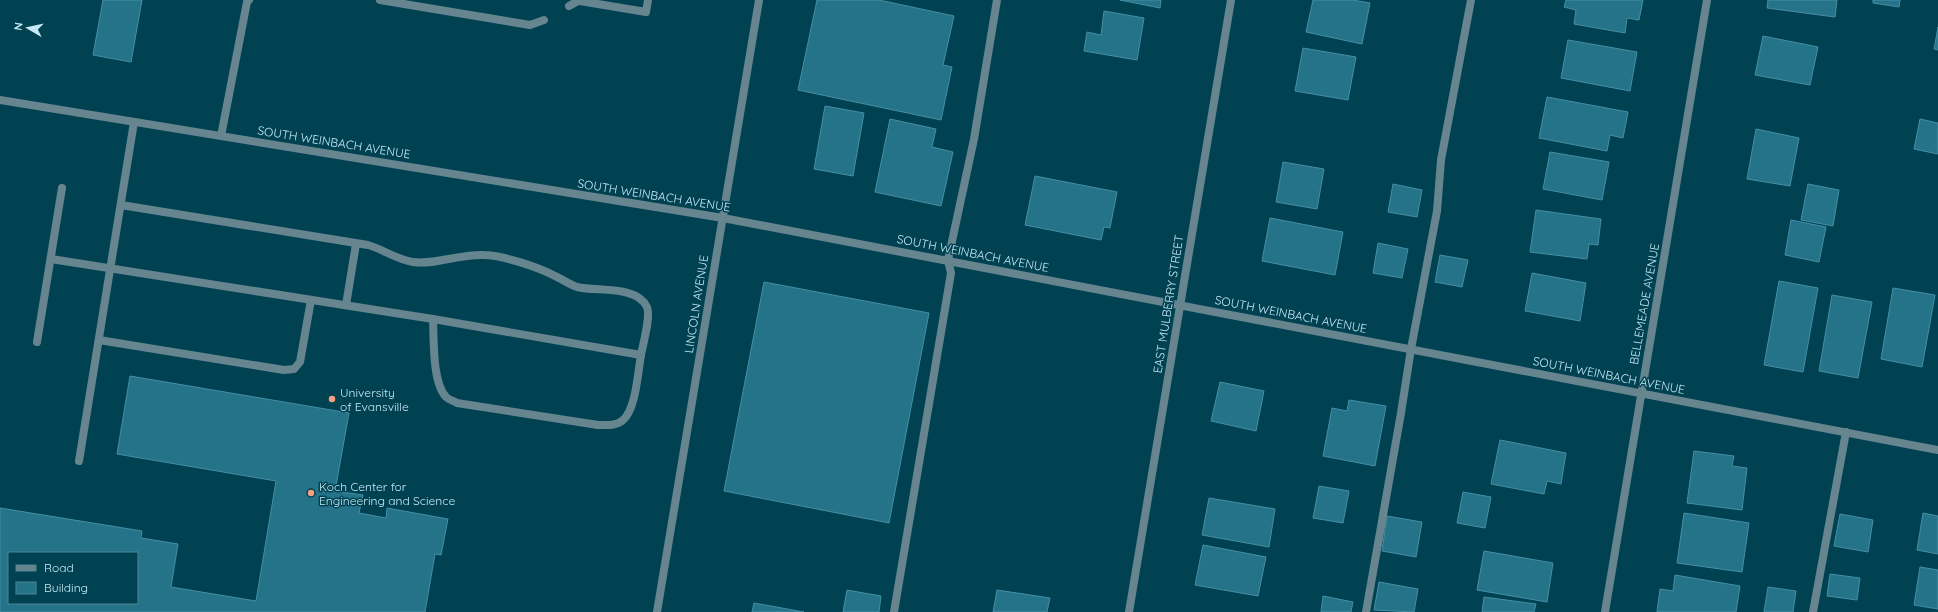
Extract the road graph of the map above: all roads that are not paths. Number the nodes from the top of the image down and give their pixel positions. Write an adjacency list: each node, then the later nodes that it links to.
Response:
1 (249, 0): 14 (street)
2 (380, 0): 11 (street)
3 (580, 0): 4 (street); 10 (street)
4 (648, 0)
5 (759, 0): 17 (street, LINCOLN AVENUE)
6 (997, 0): 20 (street)
7 (1231, 0): 23 (street, EAST MULBERRY STREET)
8 (1471, 0): 28 (street)
9 (1707, 0): 30 (street, BELLEMEADE AVENUE)
10 (569, 6)
11 (544, 20)
12 (0, 100): 13 (street, SOUTH WEINBACH AVENUE)
13 (134, 122): 14 (street, SOUTH WEINBACH AVENUE); 16 (street)
14 (221, 136): 17 (street, SOUTH WEINBACH AVENUE)
15 (62, 188): 19 (street)
16 (120, 205): 18 (street); 21 (street)
17 (722, 218): 20 (street, SOUTH WEINBACH AVENUE); 34 (street, LINCOLN AVENUE)
18 (356, 244): 24 (street); 29 (street)
19 (51, 259): 21 (street); 27 (street)
20 (948, 260): 23 (street, SOUTH WEINBACH AVENUE); 35 (street)
21 (111, 268): 22 (street); 26 (street)
22 (311, 300): 24 (street); 26 (street)
23 (1180, 304): 28 (street, SOUTH WEINBACH AVENUE); 36 (street, EAST MULBERRY STREET)
24 (346, 305): 25 (street)
25 (433, 319): 29 (street); 29 (street)
26 (99, 340): 33 (street)
27 (37, 342)
28 (1410, 349): 30 (street, SOUTH WEINBACH AVENUE); 37 (street)
29 (641, 355)
30 (1640, 394): 31 (street, SOUTH WEINBACH AVENUE); 38 (street, BELLEMEADE AVENUE)
31 (1846, 432): 32 (street, SOUTH WEINBACH AVENUE); 39 (street)
32 (1938, 450)
33 (79, 461)
34 (657, 612)
35 (894, 612)
36 (1129, 612)
37 (1366, 612)
38 (1605, 612)
39 (1813, 612)

